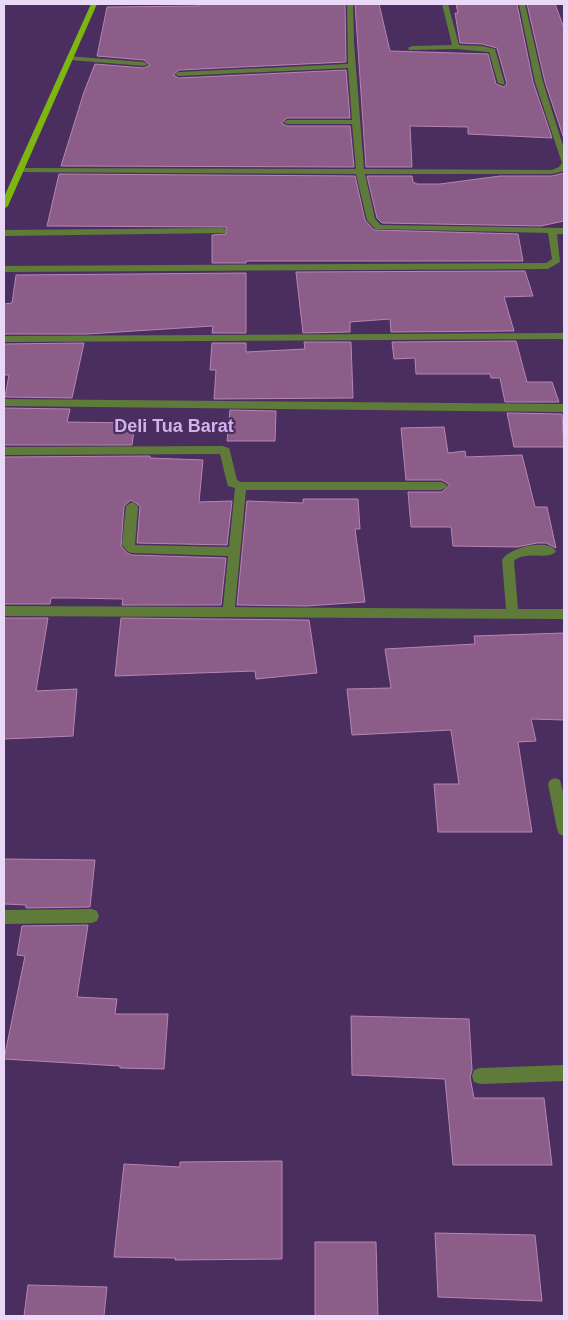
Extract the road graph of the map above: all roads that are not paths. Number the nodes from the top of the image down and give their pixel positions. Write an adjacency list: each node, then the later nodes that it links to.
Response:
1 (94, 4): 7 (main road)
2 (350, 4): 9 (street)
3 (445, 4): 5 (street)
4 (522, 4): 14 (street)
5 (456, 47): 6 (street); 11 (street)
6 (412, 48)
7 (70, 58): 8 (street); 15 (main road)
8 (144, 64)
9 (352, 66): 10 (street); 13 (street)
10 (179, 74)
11 (502, 83)
12 (287, 122): 13 (street)
13 (356, 122): 16 (street)
14 (564, 163): 16 (street)
15 (20, 170): 16 (street); 17 (main road)
16 (360, 171): 20 (street)
17 (7, 192): 18 (main road)
18 (4, 206)
19 (222, 231): 22 (street)
20 (552, 232): 21 (street); 23 (street)
21 (564, 232)
22 (4, 233)
23 (4, 269)
24 (564, 336): 25 (street)
25 (4, 339)
26 (4, 402): 27 (street)
27 (564, 408)
28 (4, 451): 29 (street)
29 (241, 486): 30 (street); 33 (street)
30 (442, 486)
31 (132, 506): 33 (street)
32 (550, 551): 36 (street)
33 (234, 552): 35 (street)
34 (4, 611): 35 (street)
35 (228, 613): 36 (street)
36 (512, 614): 37 (street)
37 (564, 614)
38 (555, 784): 39 (street)
39 (564, 829)
40 (92, 916): 41 (street)
41 (4, 917)
42 (564, 1073): 43 (street)
43 (480, 1076)

